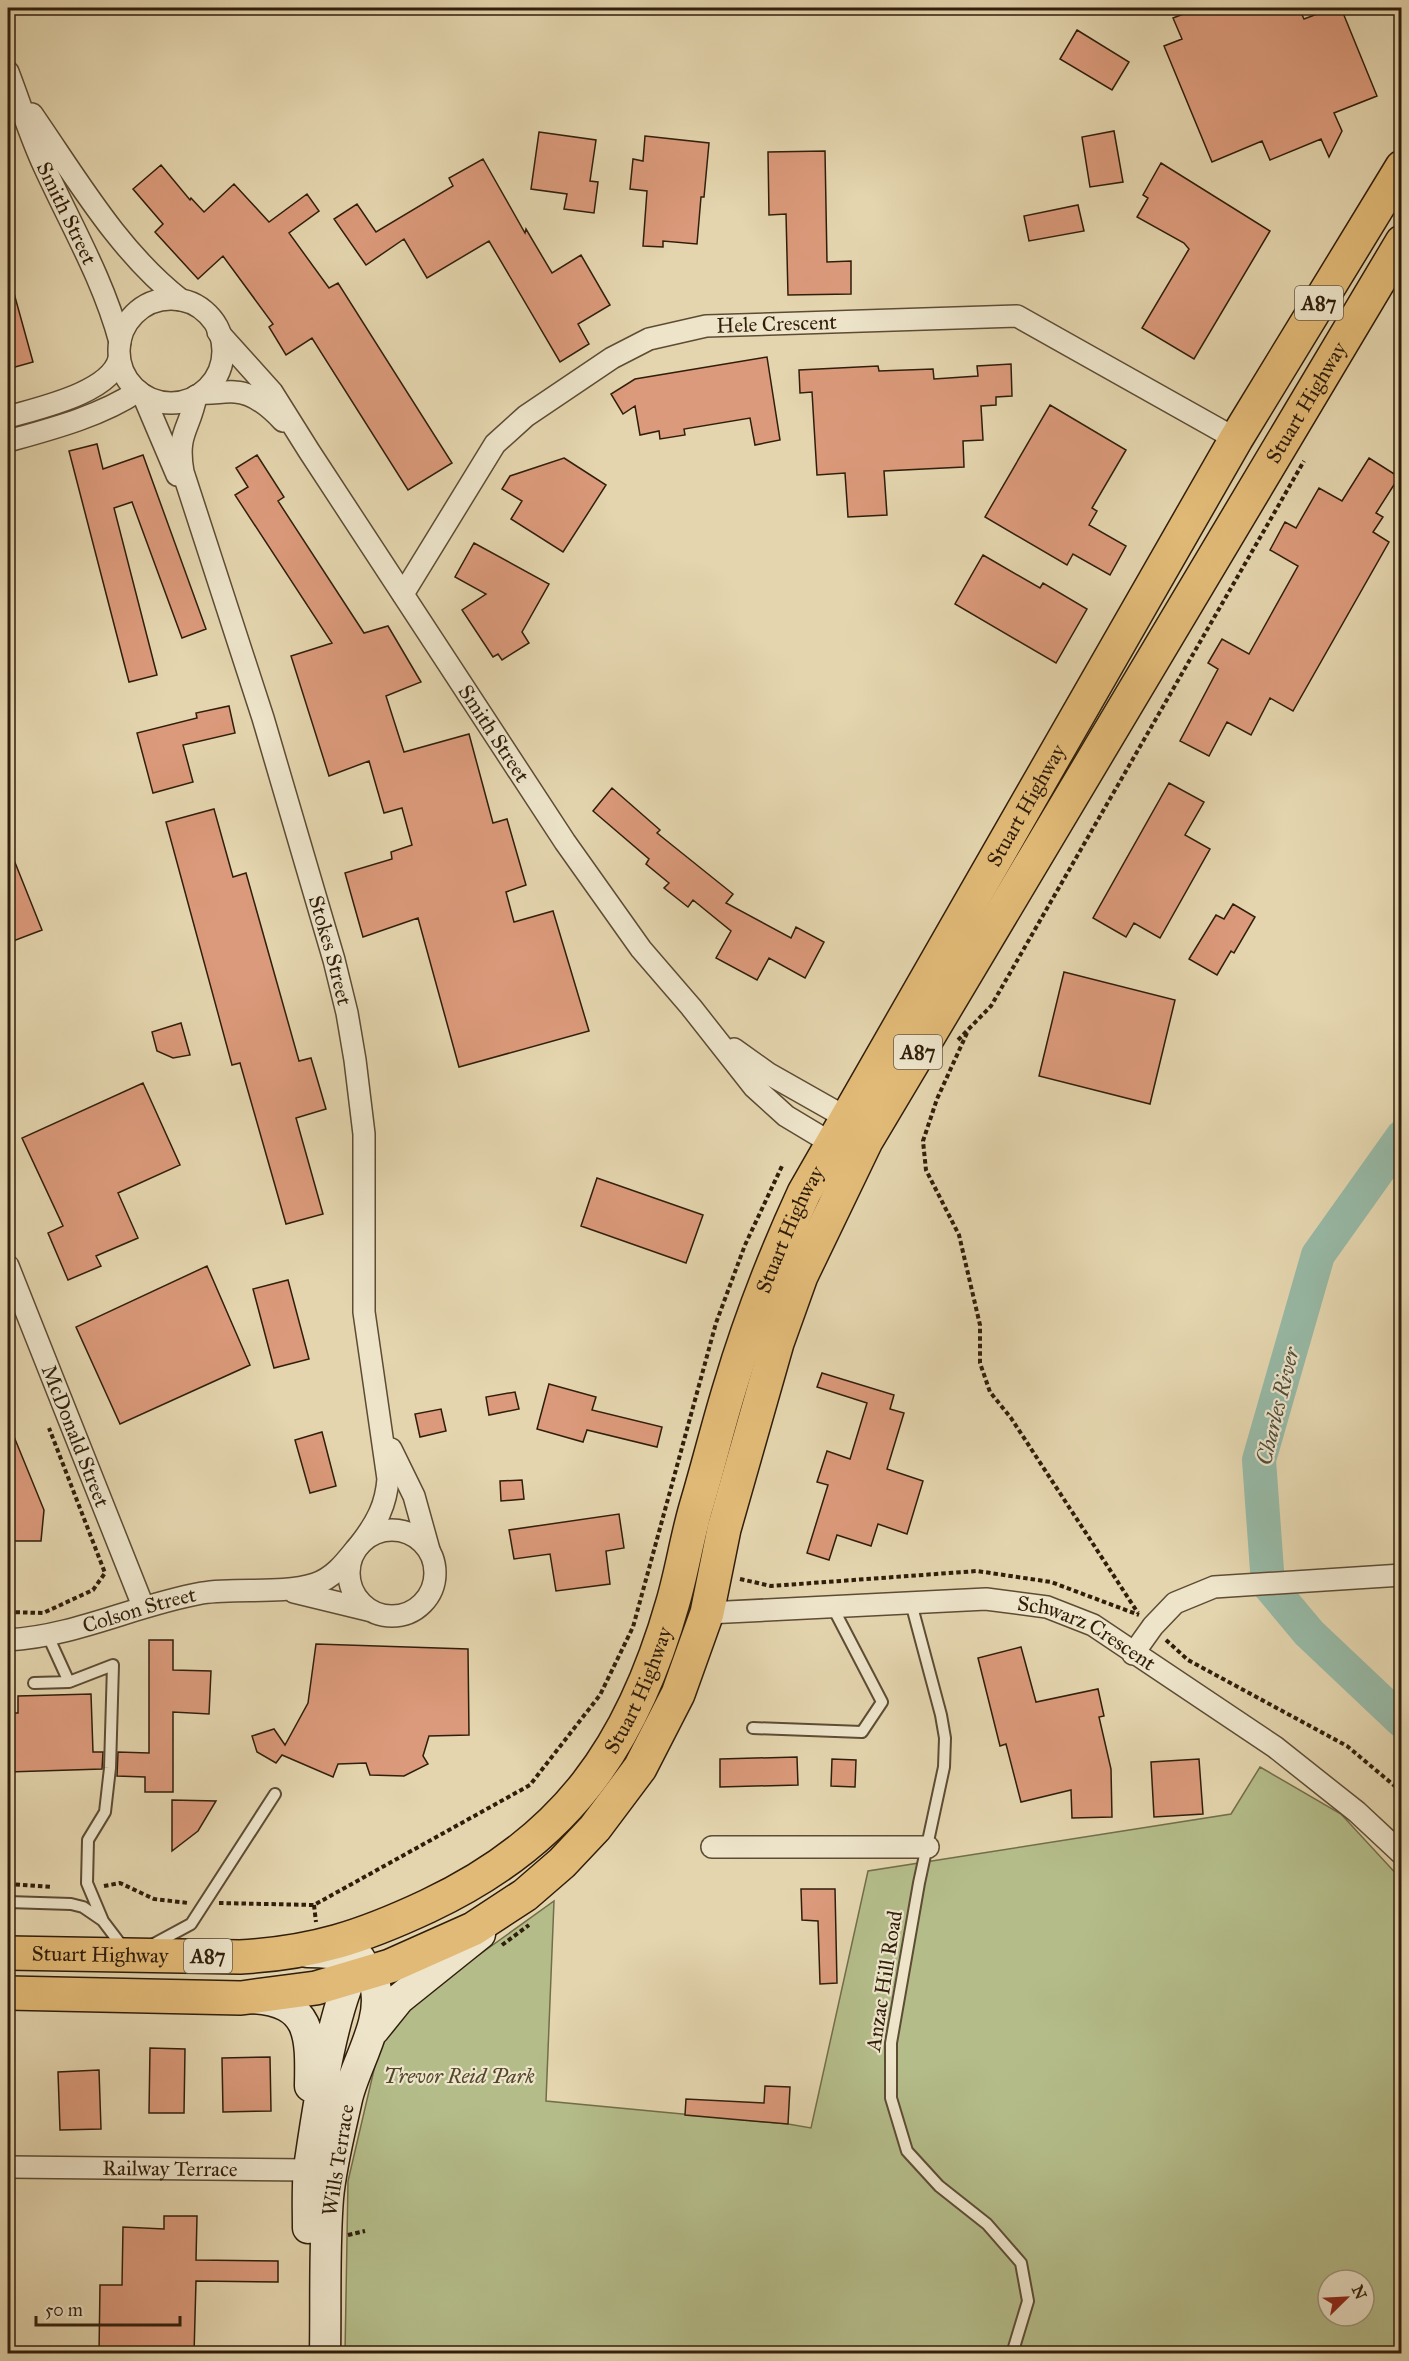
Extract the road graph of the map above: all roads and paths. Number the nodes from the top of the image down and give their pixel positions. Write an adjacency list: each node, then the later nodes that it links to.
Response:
1 (10, 79): 4 (street, Smith Street); 6 (street, Smith Street)
2 (1401, 166): 10 (highway, Stuart Highway / A87)
3 (1401, 242): 14 (highway, Stuart Highway / A87)
4 (181, 300): 5 (street); 6 (street)
5 (218, 332): 8 (street); 12 (street, Smith Street)
6 (120, 350): 7 (street); 9 (street)
7 (141, 393): 8 (street); 11 (street); 15 (street, Stokes Street)
8 (199, 394): 12 (street, Smith Street); 15 (street, Stokes Street)
9 (8, 417)
10 (1236, 439): 14 (highway); 16 (street, Hele Crescent); 20 (highway, Stuart Highway / A87)
11 (8, 441)
12 (309, 451): 16 (street, Smith Street)
13 (1307, 455): 18 (path)
14 (1270, 458): 20 (highway, Stuart Highway / A87)
15 (193, 507): 23 (street, Stokes Street)
16 (403, 594): 17 (street, Smith Street)
17 (691, 1007): 20 (street, Smith Street); 20 (street, Smith Street)
18 (968, 1029): 19 (path); 37 (path)
19 (954, 1045)
20 (852, 1137): 30 (highway, Stuart Highway / A87); 36 (highway, Stuart Highway / A87)
21 (782, 1166): 52 (path)
22 (8, 1266): 32 (street, McDonald Street)
23 (379, 1411): 25 (street); 26 (street)
24 (46, 1422): 34 (path)
25 (359, 1546): 26 (street); 29 (street, Colson Street); 35 (street)
26 (429, 1550): 35 (street)
27 (741, 1570): 36 (path)
28 (1401, 1575): 40 (street)
29 (272, 1588): 32 (street, Colson Street); 35 (street, Colson Street)
30 (674, 1602): 36 (highway); 54 (highway, Stuart Highway / A87)
31 (911, 1603): 33 (street, Schwarz Crescent); 40 (street, Schwarz Crescent); 46 (lane, Anzac Hill Road)
32 (143, 1606): 38 (street, Colson Street)
33 (831, 1606): 36 (street, Schwarz Crescent); 43 (lane)
34 (8, 1612)
35 (377, 1613)
36 (717, 1613): 53 (highway, Stuart Highway / A87)
37 (1138, 1613)
38 (48, 1636): 39 (street, Colson Street); 41 (lane)
39 (8, 1640)
40 (1133, 1654): 47 (street, Schwarz Crescent)
41 (69, 1682): 42 (lane); 49 (lane)
42 (34, 1683)
43 (753, 1728)
44 (275, 1794): 51 (lane)
45 (712, 1847): 46 (street)
46 (928, 1847): 70 (lane, Anzac Hill Road)
47 (1401, 1854)
48 (8, 1884): 49 (path)
49 (89, 1886): 51 (path); 55 (lane)
50 (8, 1902): 55 (lane)
51 (202, 1905): 52 (path); 59 (lane)
52 (314, 1905): 57 (path)
53 (530, 1907): 56 (path); 60 (highway, Stuart Highway / A87); 63 (main road)
54 (403, 1918): 57 (highway, Stuart Highway / A87); 60 (main road)
55 (103, 1921): 59 (lane)
56 (499, 1947)
57 (309, 1950): 59 (highway, Stuart Highway / A87); 60 (main road)
58 (8, 1953): 59 (highway, Stuart Highway / A87)
59 (129, 1955)
60 (360, 1971): 62 (highway, Stuart Highway / A87); 63 (main road, Wills Terrace); 65 (main road, Wills Terrace)
61 (8, 1993): 62 (highway, Stuart Highway / A87)
62 (241, 1998): 65 (main road)
63 (370, 2037): 65 (main road, Wills Terrace)
64 (8, 2167): 65 (street, Railway Terrace)
65 (321, 2170): 68 (main road, Wills Terrace); 69 (main road, Wills Terrace)
66 (365, 2231): 67 (path)
67 (341, 2235)
68 (307, 2354)
69 (325, 2354)
70 (1012, 2354)

